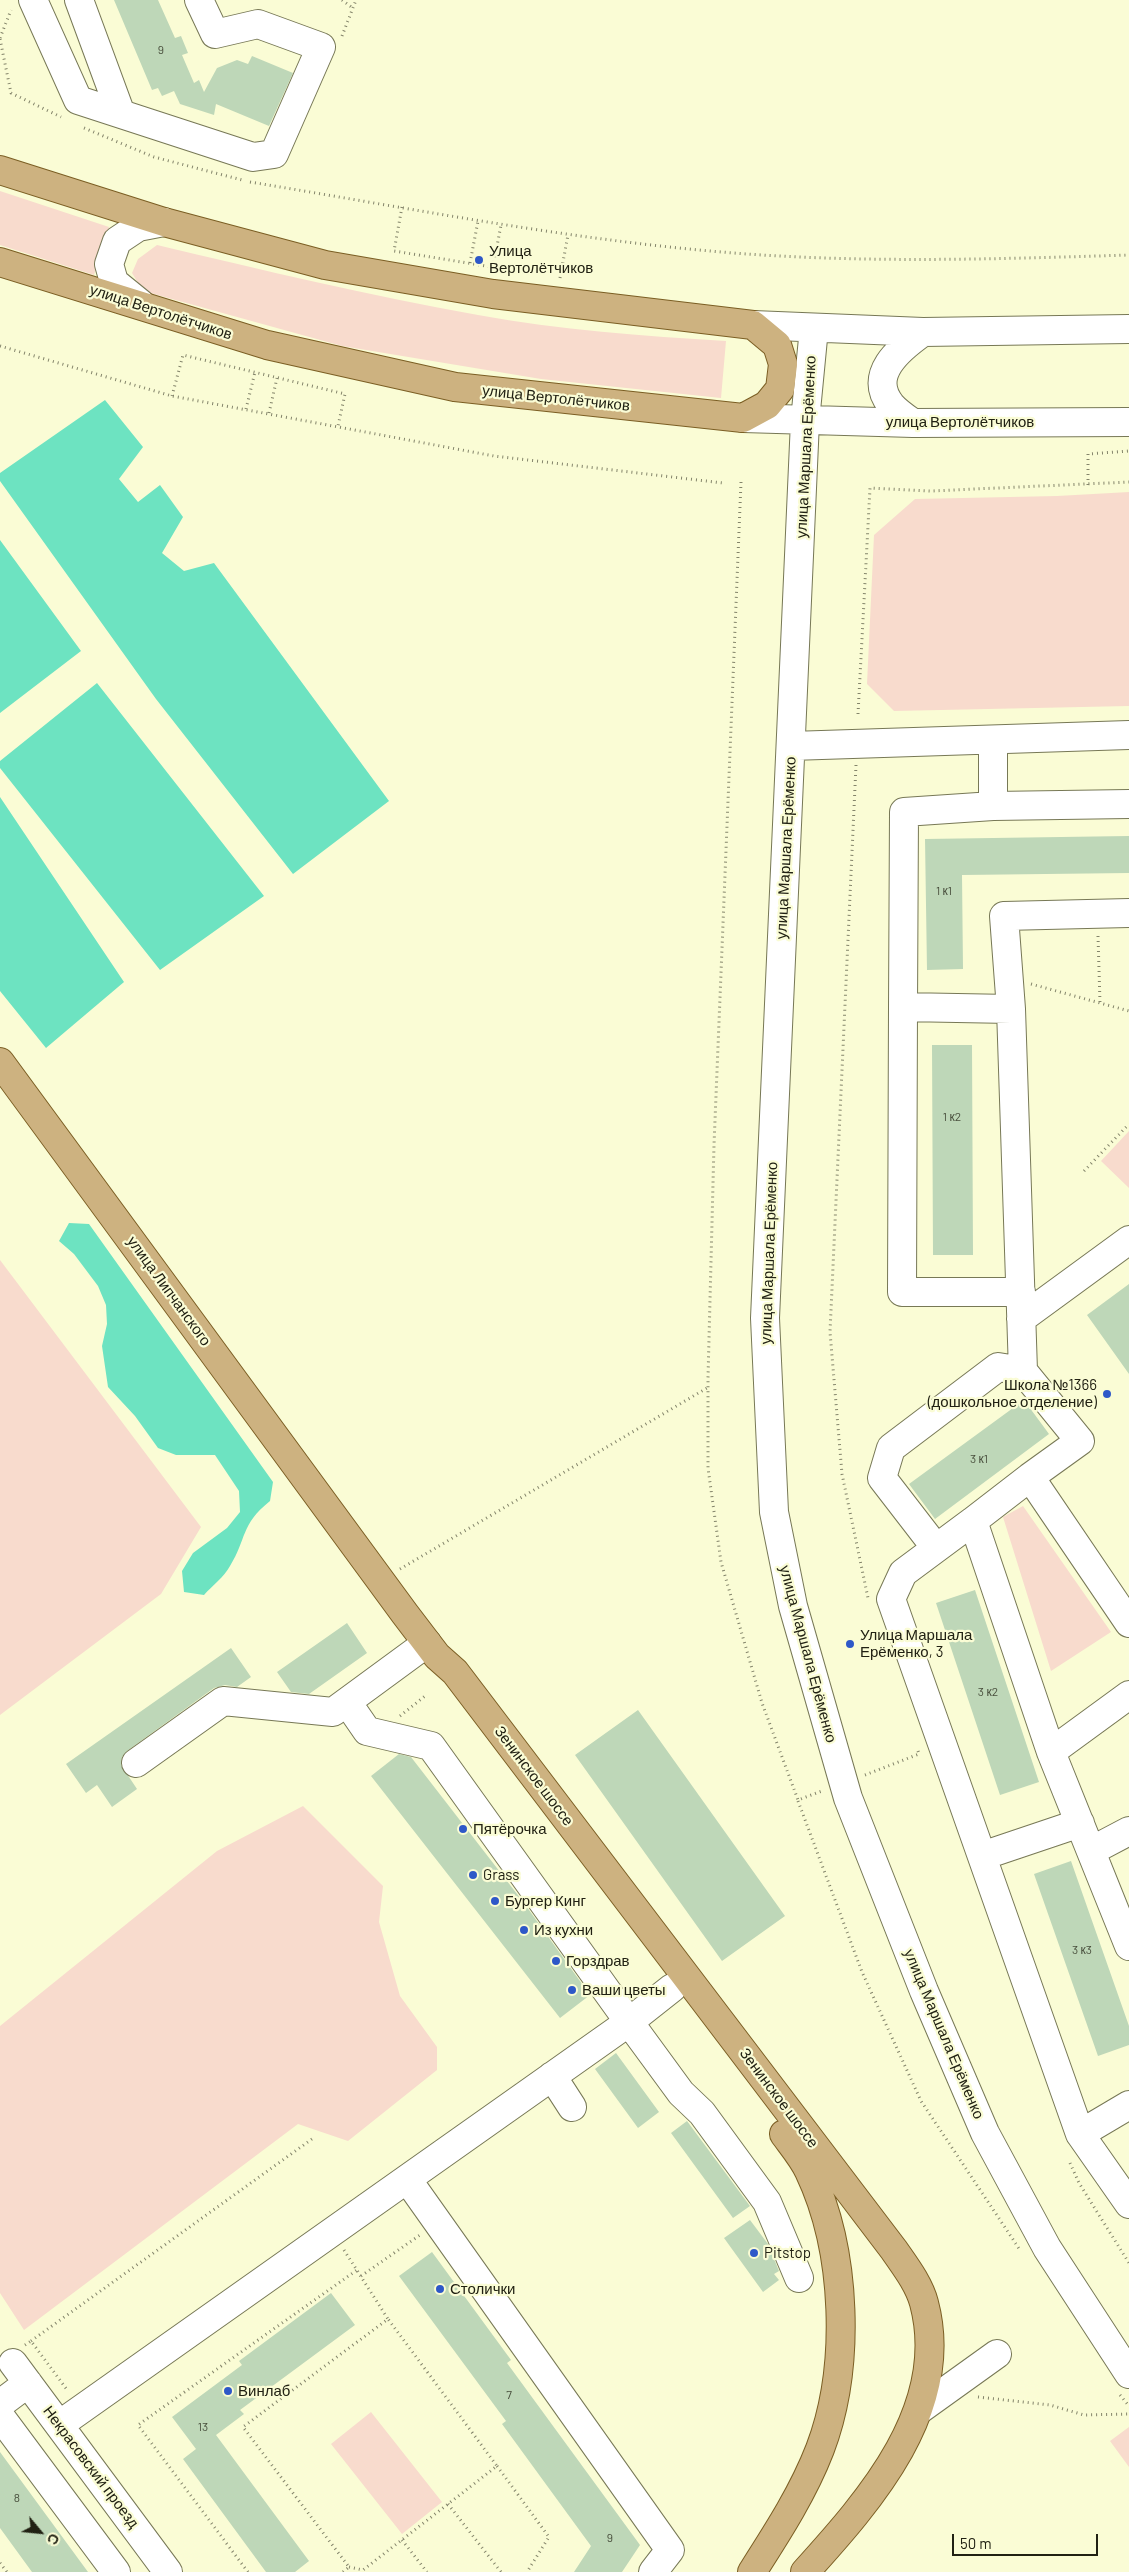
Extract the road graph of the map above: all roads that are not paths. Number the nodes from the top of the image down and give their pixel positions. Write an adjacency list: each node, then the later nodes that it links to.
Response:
1 (79, 0): 4 (street)
2 (199, 0): 4 (street)
3 (23, 4): 4 (street)
4 (121, 114)
5 (0, 170): 6 (main road)
6 (164, 222): 8 (street); 9 (main road)
7 (0, 262): 8 (main road, улица Вертолётчиков)
8 (141, 304): 13 (main road, улица Вертолётчиков)
9 (753, 325): 10 (street); 13 (main road)
10 (814, 328): 12 (street); 14 (street, улица Маршала Ерёменко)
11 (1129, 329): 12 (street)
12 (923, 332): 16 (street)
13 (744, 418): 14 (street, улица Вертолётчиков)
14 (805, 421): 16 (street, улица Вертолётчиков); 19 (street, улица Маршала Ерёменко)
15 (1129, 422): 16 (street, улица Вертолётчиков)
16 (913, 423)
17 (1129, 735): 18 (street, улица Маршала Ерёменко)
18 (993, 741): 19 (street, улица Маршала Ерёменко); 21 (street)
19 (791, 746): 55 (street, улица Маршала Ерёменко)
20 (1129, 804): 21 (street)
21 (992, 806): 23 (street)
22 (1129, 913): 24 (street)
23 (903, 1007): 24 (street); 27 (street)
24 (1011, 1009): 27 (street)
25 (0, 1062): 31 (main road, улица Липчанского)
26 (1129, 1240): 28 (street)
27 (1020, 1292): 28 (street)
28 (1021, 1319): 29 (street)
29 (1023, 1370): 30 (street); 33 (street)
30 (1030, 1477): 32 (street); 34 (street)
31 (338, 1520): 35 (main road, Зенинское шоссе)
32 (972, 1521): 33 (street); 38 (street)
33 (936, 1548): 43 (street)
34 (1129, 1623)
35 (432, 1649): 37 (street); 45 (main road, Зенинское шоссе); 57 (main road, Зенинское шоссе)
36 (1129, 1695): 38 (street)
37 (347, 1702): 39 (street); 46 (street)
38 (1051, 1752): 40 (street)
39 (136, 1763)
40 (1080, 1823): 42 (street); 43 (street)
41 (1129, 1831): 42 (street)
42 (1091, 1851): 44 (street)
43 (982, 1856): 50 (street)
44 (1129, 1946)
45 (672, 1988): 46 (street); 62 (main road, Зенинское шоссе)
46 (629, 2022): 47 (street); 53 (street)
47 (552, 2076): 49 (street); 51 (street)
48 (1129, 2105): 50 (street)
49 (572, 2107)
50 (1080, 2134): 52 (street)
51 (407, 2179): 58 (street); 61 (street)
52 (1129, 2204)
53 (799, 2278)
54 (997, 2354): 57 (street)
55 (1123, 2383)
56 (8, 2391): 58 (street, Некрасовский проезд); 59 (street)
57 (919, 2410): 63 (main road, Зенинское шоссе)
58 (59, 2425): 60 (street, Некрасовский проезд)
59 (116, 2572)
60 (168, 2572)
61 (653, 2572)
62 (752, 2572)
63 (805, 2572)

